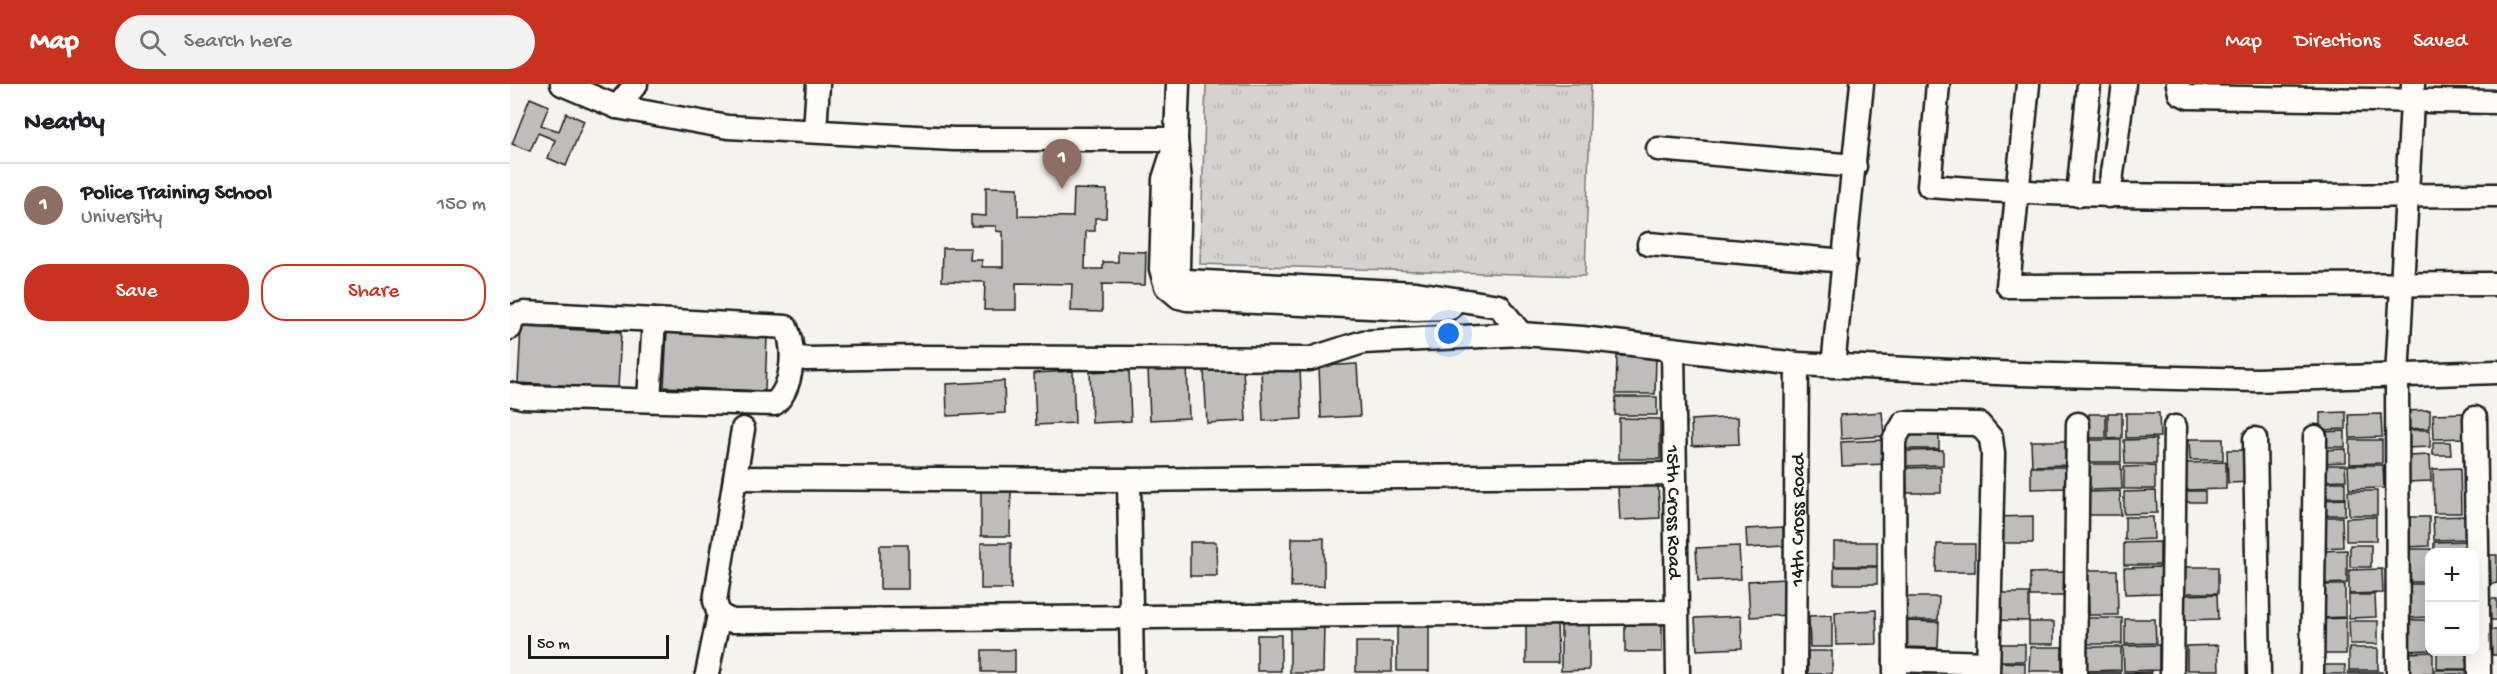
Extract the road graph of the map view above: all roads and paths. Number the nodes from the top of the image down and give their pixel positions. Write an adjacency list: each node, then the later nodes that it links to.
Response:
1 (562, 84): 13 (street)
2 (636, 84): 13 (street)
3 (818, 84): 14 (street)
4 (1178, 84): 15 (street)
5 (1862, 84): 17 (street)
6 (1938, 84): 18 (street)
7 (2028, 84): 18 (street)
8 (2089, 84): 19 (street)
9 (2124, 84): 22 (street)
10 (2178, 84): 11 (street)
11 (2413, 92): 12 (street); 20 (street)
12 (2497, 102)
13 (617, 107): 14 (street)
14 (815, 131): 15 (street)
15 (1176, 139): 29 (street)
16 (1659, 149): 17 (street)
17 (1855, 166): 24 (street)
18 (2017, 193): 19 (street); 26 (street)
19 (2078, 195): 22 (street)
20 (2408, 195): 21 (street); 22 (street); 26 (street)
21 (2497, 195)
22 (2109, 196)
23 (1649, 244): 24 (street)
24 (1845, 261): 33 (street)
25 (2497, 284): 26 (street)
26 (2402, 285): 35 (street)
27 (654, 320): 28 (street); 31 (street); 37 (street)
28 (510, 328)
29 (1521, 334): 30 (street); 31 (street)
30 (1673, 350): 32 (street); 44 (street, 15th Cross Road)
31 (792, 357): 37 (street)
32 (1797, 364): 33 (street); 55 (street, 14th Cross Road)
33 (1833, 366): 35 (street)
34 (2497, 372): 35 (street)
35 (2397, 377): 60 (street)
36 (510, 394): 37 (street)
37 (649, 400)
38 (2475, 417): 61 (street)
39 (2078, 424): 56 (street)
40 (2175, 427): 57 (street)
41 (743, 429): 45 (street)
42 (2315, 437): 59 (street)
43 (2255, 439): 58 (street)
44 (1674, 474): 46 (street); 47 (street, 15th Cross Road)
45 (735, 478): 46 (street); 48 (street)
46 (1130, 480): 49 (street)
47 (1676, 612): 49 (street); 54 (street, 15th Cross Road)
48 (719, 615): 49 (street); 52 (street)
49 (1132, 616): 53 (street)
50 (1895, 667): 51 (street); 51 (street)
51 (1988, 669)
52 (708, 674)
53 (1132, 674)
54 (1678, 674)
55 (1795, 674)
56 (2076, 674)
57 (2172, 674)
58 (2259, 674)
59 (2312, 674)
60 (2398, 674)
61 (2479, 674)

